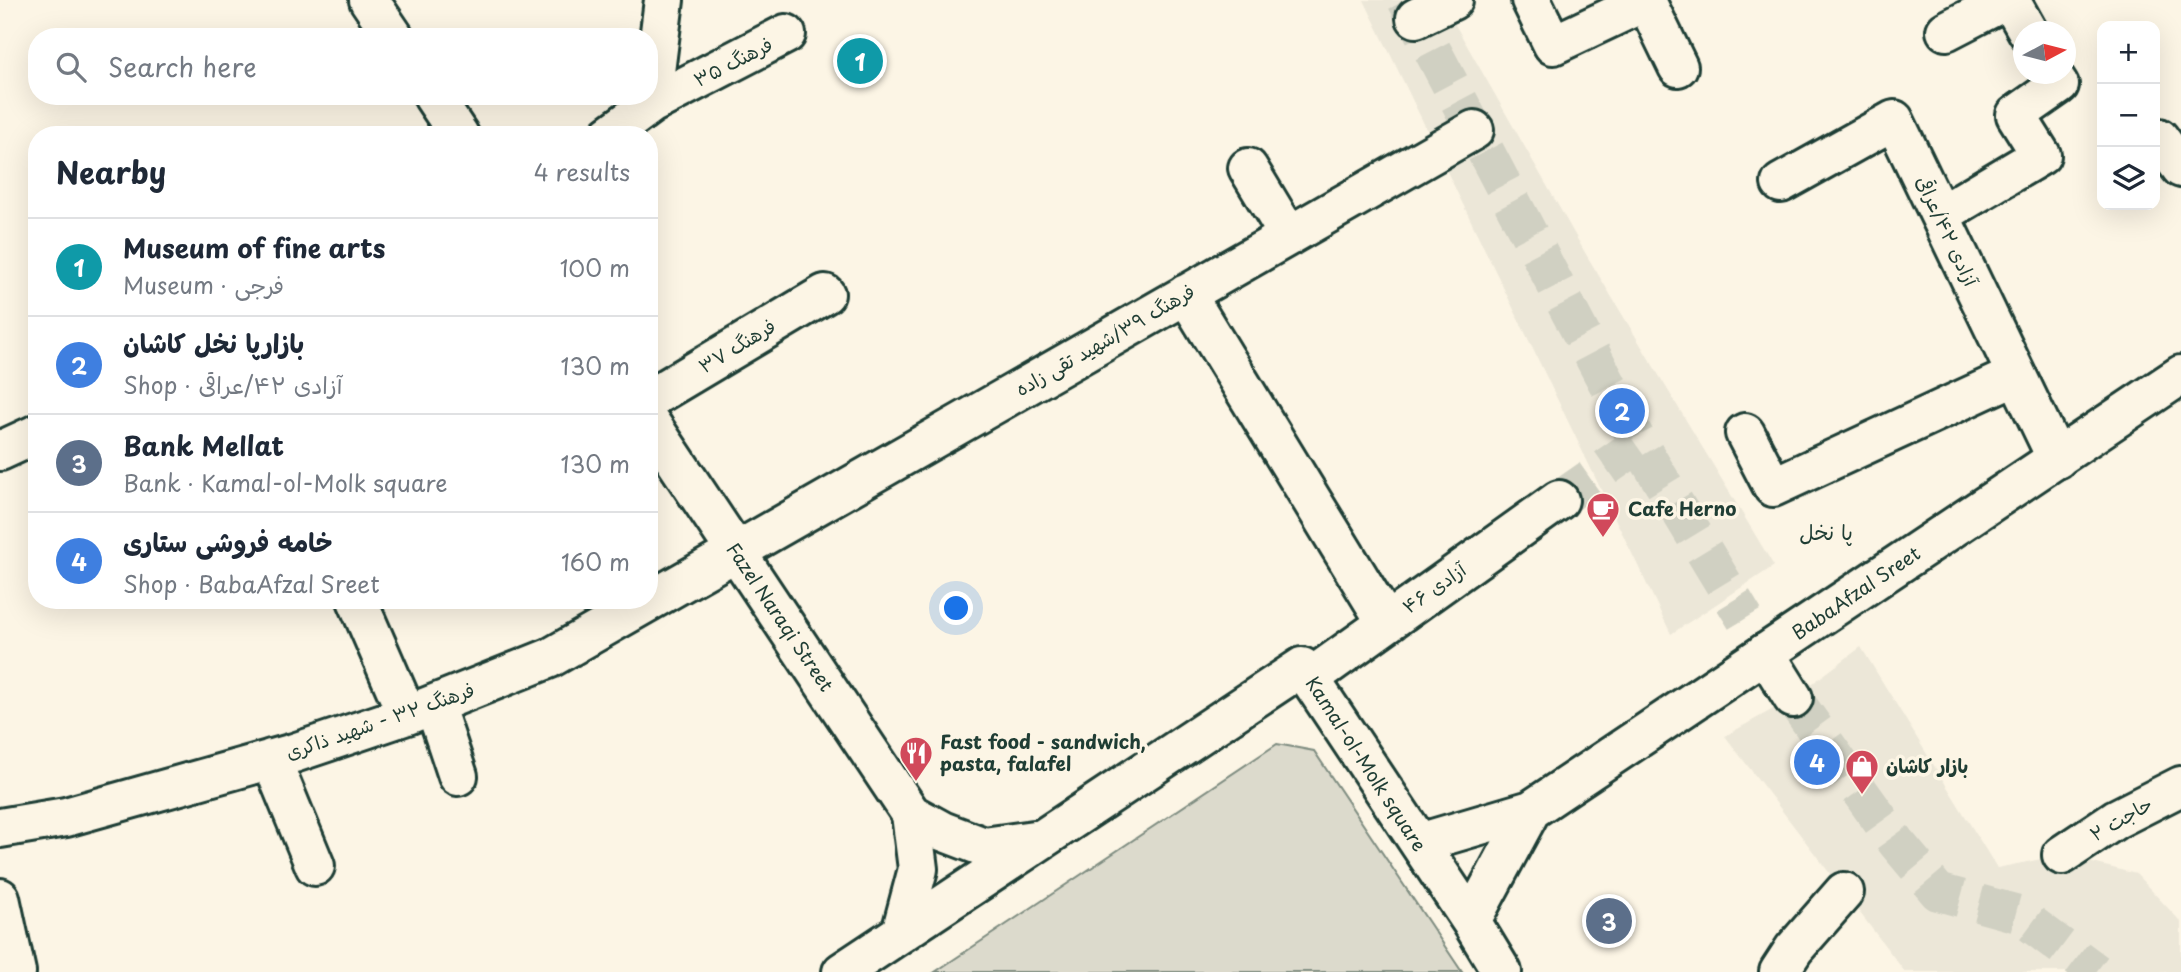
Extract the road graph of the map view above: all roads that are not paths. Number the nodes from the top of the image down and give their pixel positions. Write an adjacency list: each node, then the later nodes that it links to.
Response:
1 (369, 0): 8 (street)
2 (664, 0): 11 (street)
3 (1453, 0): 6 (street)
4 (1531, 0): 12 (street)
5 (2008, 0): 7 (street); 9 (street)
6 (1416, 18)
7 (2021, 21)
8 (388, 28)
9 (1946, 31)
10 (786, 34): 14 (street, فرهنگ ۳۵)
11 (658, 48)
12 (1678, 67)
13 (2058, 84): 22 (street)
14 (658, 100)
15 (439, 105): 17 (street)
16 (650, 105): 18 (street, فرهنگ ۳۵)
17 (453, 126)
18 (621, 126)
19 (1474, 130): 23 (street, فرهنگ ۳۹/شهید تقی زاده)
20 (1248, 168): 23 (street)
21 (1781, 183): 22 (street, آزادی ۴۲/عراقی)
22 (1940, 215): 26 (street, آزادی ۴۲/عراقی)
23 (1289, 236): 25 (street, فرهنگ ۳۹/شهید تقی زاده)
24 (825, 294): 28 (street, فرهنگ ۳۷)
25 (1186, 294): 35 (street, فرهنگ ۳۹/شهید تقی زاده); 39 (street)
26 (2016, 375): 29 (street); 33 (street, آزادی ۴۲/عراقی)
27 (2181, 375): 33 (street, BabaAfzal Sreet)
28 (658, 394)
29 (1745, 433)
30 (658, 434): 35 (street, Fazel Naraqi Street)
31 (28, 438): 32 (street)
32 (0, 451)
33 (2057, 459): 40 (street, BabaAfzal Sreet)
34 (1559, 500): 39 (street, آزادی ۴۶)
35 (736, 551): 36 (street, فرهنگ ۳۲ - شهید ذاکری); 48 (street, Fazel Naraqi Street)
36 (658, 596)
37 (362, 609): 43 (street)
38 (635, 609): 43 (street, فرهنگ ۳۲ - شهید ذاکری)
39 (1386, 622): 41 (street, آزادی ۴۶)
40 (1765, 653): 42 (street); 47 (street, BabaAfzal Sreet)
41 (1310, 678): 50 (street, Kamal-ol-Molk square); 51 (street, Kamal-ol-Molk square)
42 (1793, 698)
43 (421, 709): 44 (street, فرهنگ ۳۲ - شهید ذاکری); 45 (street)
44 (271, 759): 49 (street, فرهنگ ۳۲ - شهید ذاکری); 53 (street)
45 (458, 776)
46 (2181, 786): 52 (street, حاجت ۲)
47 (1531, 810): 51 (street); 56 (street)
48 (911, 814): 50 (street); 57 (street)
49 (0, 828)
50 (1044, 839): 57 (street, Kamal-ol-Molk square)
51 (1419, 844): 56 (street, Kamal-ol-Molk square)
52 (2062, 855)
53 (315, 866)
54 (1844, 892): 61 (street)
55 (0, 898): 58 (street)
56 (1471, 921): 60 (street, Kamal-ol-Molk square)
57 (901, 933): 59 (street, Kamal-ol-Molk square)
58 (16, 972)
59 (842, 972)
60 (1502, 972)
61 (1779, 972)

